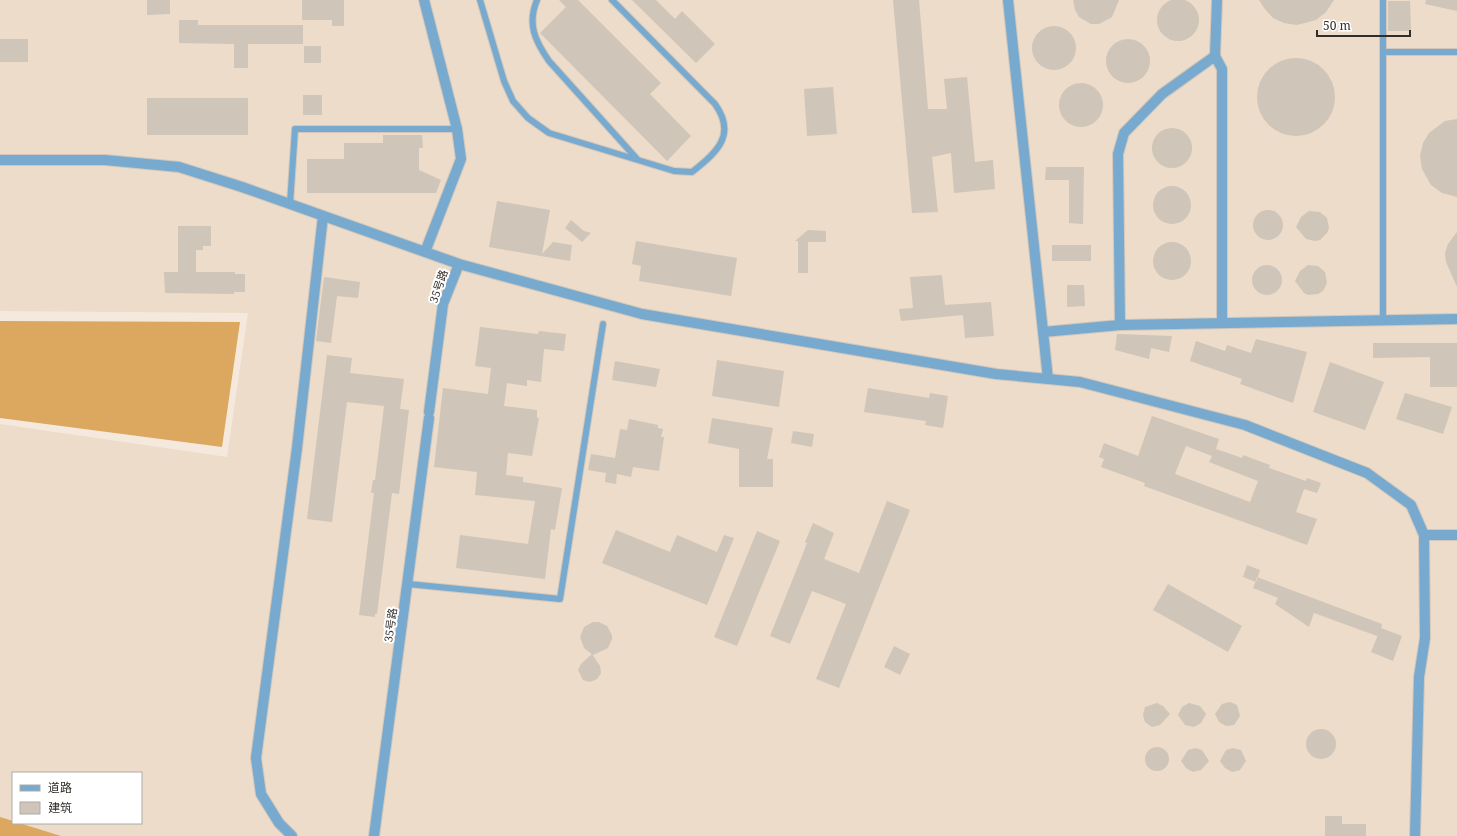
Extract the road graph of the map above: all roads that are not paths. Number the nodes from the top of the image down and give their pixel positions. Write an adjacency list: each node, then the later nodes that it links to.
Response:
1 (424, 0): 11 (street)
2 (480, 0): 13 (lane)
3 (537, 0): 13 (lane)
4 (612, 0): 13 (lane)
5 (1008, 0): 23 (street)
6 (1217, 0): 10 (street)
7 (1382, 0): 8 (lane)
8 (1383, 52): 9 (lane); 19 (lane)
9 (1457, 52)
10 (1215, 56): 20 (street); 22 (street)
11 (457, 129): 14 (lane); 16 (street)
12 (0, 160): 14 (street)
13 (638, 160)
14 (290, 204): 15 (street)
15 (322, 216): 16 (street); 28 (street)
16 (424, 252): 17 (street)
17 (458, 264): 24 (street); 27 (street, 35号路)
18 (1457, 319): 19 (street)
19 (1383, 320): 20 (street)
20 (1222, 323): 22 (street)
21 (603, 324): 27 (lane)
22 (1120, 325): 23 (street)
23 (1043, 332): 24 (street)
24 (1048, 379): 25 (street)
25 (1424, 535): 26 (street); 30 (street)
26 (1457, 535)
27 (408, 584): 29 (street, 35号路)
28 (292, 836)
29 (374, 836)
30 (1415, 836)

